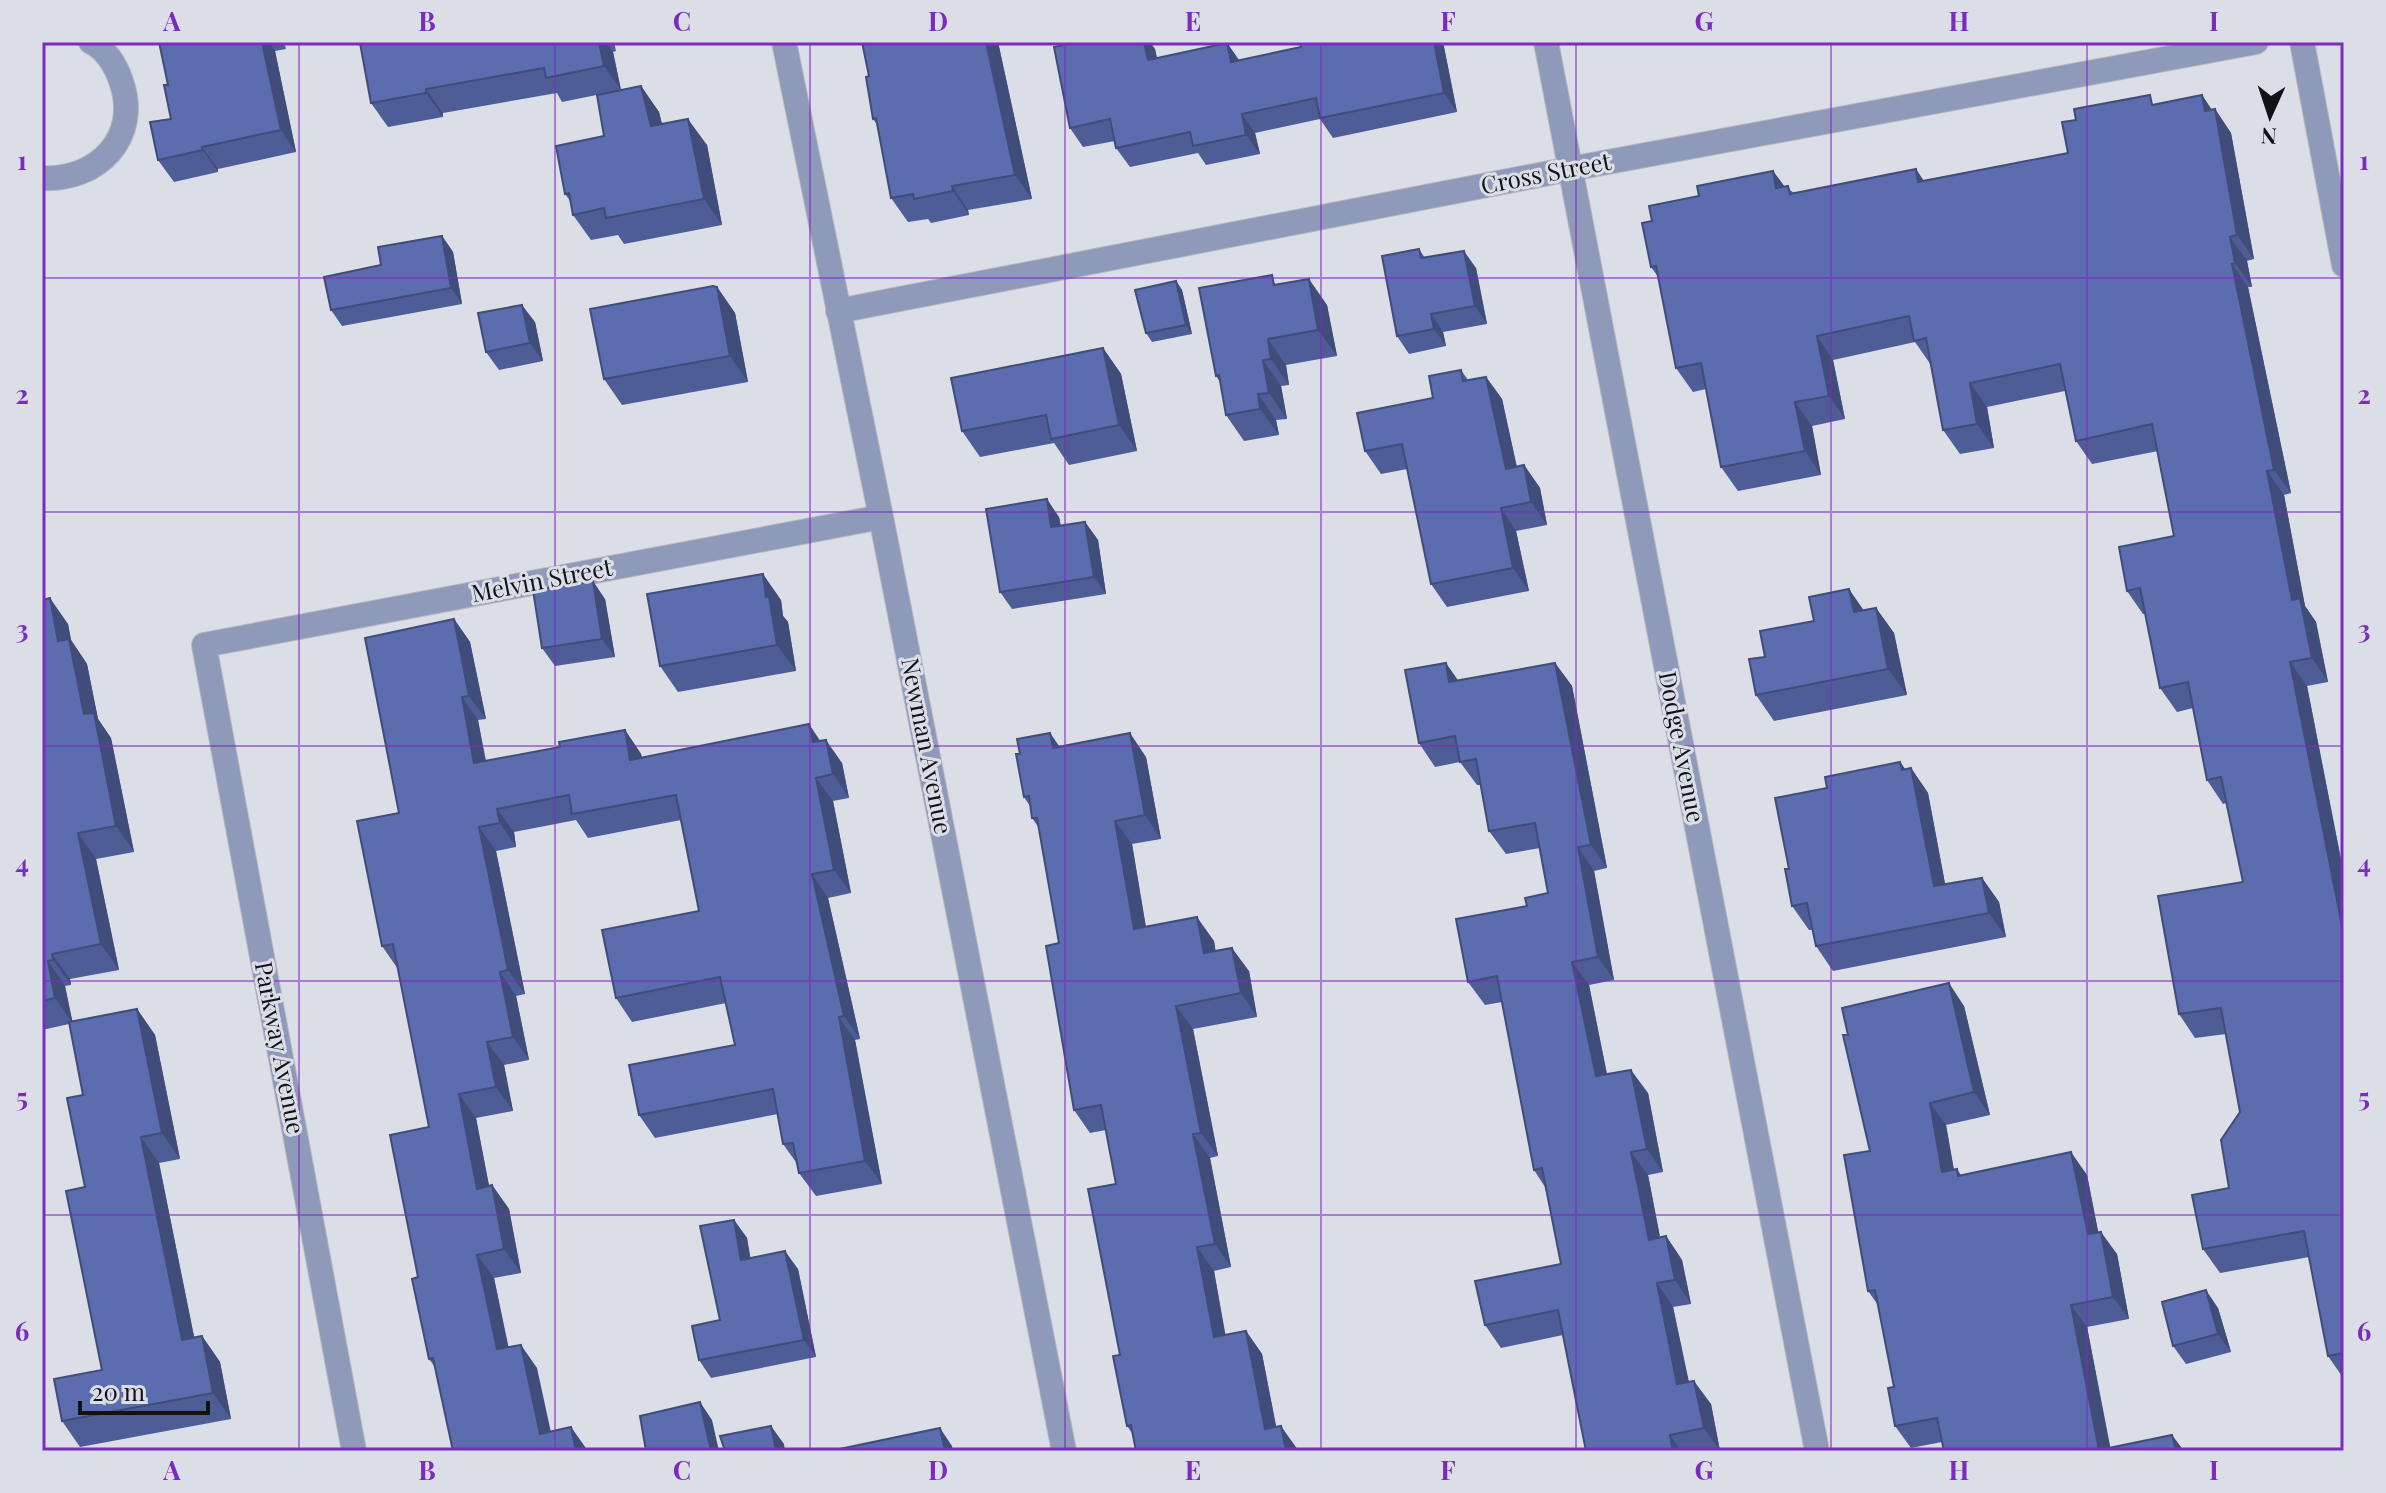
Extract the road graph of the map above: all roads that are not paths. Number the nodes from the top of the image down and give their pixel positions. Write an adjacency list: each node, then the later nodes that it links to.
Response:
1 (91, 42): 7 (street)
2 (784, 42): 9 (street, Newman Avenue)
3 (1546, 42): 6 (street, Dodge Avenue)
4 (2256, 42): 6 (street, Cross Street)
5 (2302, 42): 8 (street)
6 (1570, 169): 9 (street, Cross Street); 14 (street, Dodge Avenue)
7 (42, 178)
8 (2344, 265)
9 (838, 311): 10 (street, Newman Avenue)
10 (881, 517): 11 (street, Melvin Street); 13 (street, Newman Avenue)
11 (204, 645): 12 (street, Parkway Avenue)
12 (354, 1451)
13 (1064, 1451)
14 (1817, 1451)

